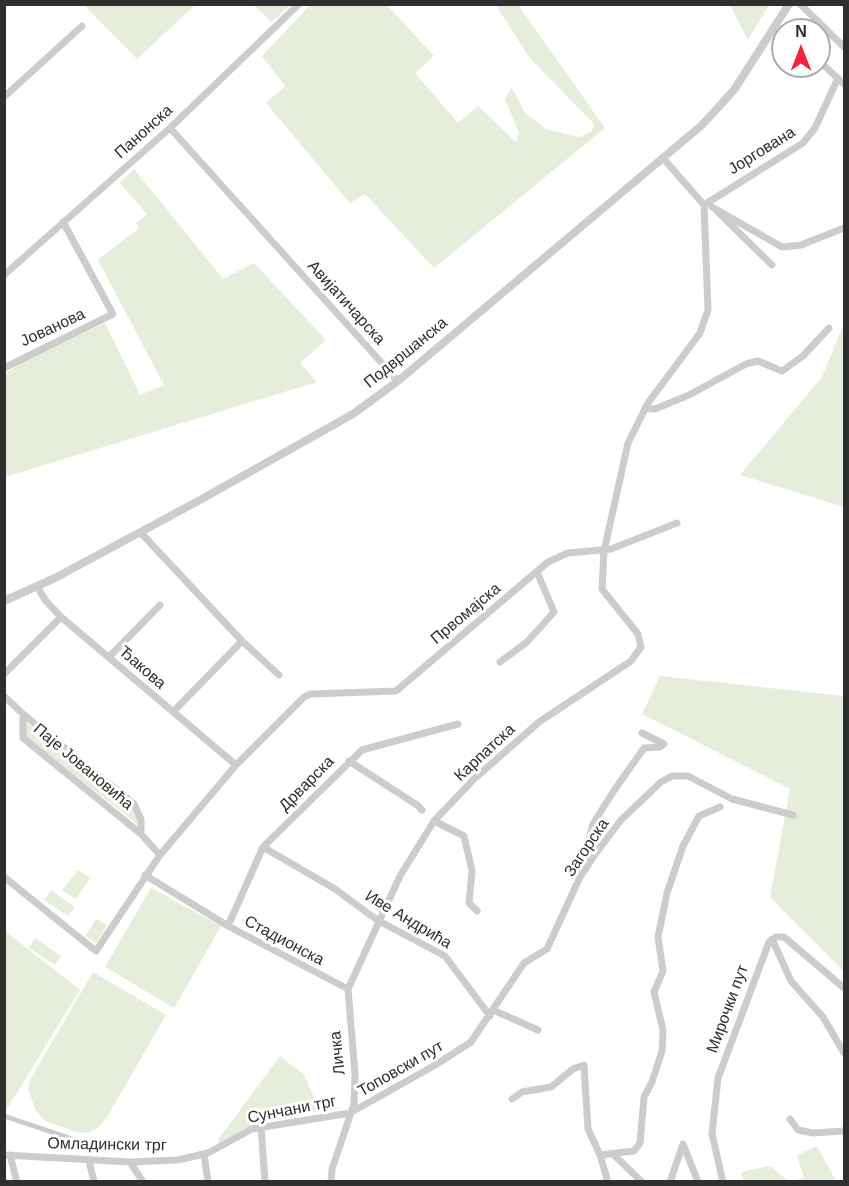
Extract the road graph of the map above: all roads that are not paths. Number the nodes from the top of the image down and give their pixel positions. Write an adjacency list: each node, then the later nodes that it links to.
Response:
1 (298, 4): 12 (street, Панонска)
2 (789, 4): 4 (street, Подвршанска)
3 (800, 4): 7 (street)
4 (783, 18)
5 (82, 26): 11 (street)
6 (771, 39): 13 (street, Подвршанска)
7 (844, 47)
8 (831, 72): 9 (street)
9 (838, 78): 10 (street); 14 (street, Јоргована)
10 (844, 84)
11 (4, 97)
12 (170, 128): 15 (street, Панонска); 21 (street, Авијатичарска)
13 (663, 158): 14 (street); 21 (street, Подвршанска)
14 (708, 206): 16 (street); 17 (street); 22 (street)
15 (63, 222): 18 (street, Панонска); 20 (street, Јованова)
16 (844, 228)
17 (772, 265)
18 (4, 275)
19 (829, 328): 22 (street)
20 (4, 368)
21 (398, 381): 24 (street, Подвршанска)
22 (645, 408): 25 (street)
23 (677, 523): 25 (street, Првомајска)
24 (141, 533): 27 (street, Подвршанска); 33 (street)
25 (604, 551): 26 (street, Првомајска); 48 (street, Карпатска)
26 (537, 572): 35 (street); 44 (street, Првомајска)
27 (38, 586): 28 (street, Подвршанска); 29 (street, Ђакова)
28 (22, 593): 29 (street); 30 (street, Подвршанска)
29 (45, 600): 32 (street, Ђакова)
30 (4, 601)
31 (159, 605): 34 (street)
32 (61, 617): 34 (street, Ђакова); 36 (street)
33 (242, 641): 37 (street); 39 (street)
34 (109, 657): 39 (street, Ђакова)
35 (500, 662)
36 (4, 674)
37 (279, 675)
38 (4, 696): 40 (street, Паје Јовановића)
39 (173, 712): 44 (street, Ђакова)
40 (23, 714): 49 (street, Паје Јовановића); 49 (street, Паје Јовановића)
41 (458, 724): 43 (street, Дрварска)
42 (642, 733): 54 (street)
43 (349, 761): 46 (street); 50 (street, Дрварска)
44 (236, 765): 51 (street, Првомајска)
45 (720, 807): 73 (street)
46 (422, 810)
47 (793, 815): 54 (street, Загорска)
48 (434, 821): 55 (street); 56 (street, Карпатска)
49 (141, 834): 51 (street, Паје Јовановића)
50 (263, 847): 56 (street, Иве Андрића); 57 (street, Дрварска)
51 (160, 855): 52 (street, Првомајска)
52 (145, 875): 53 (street, Првомајска); 57 (street, Стадионска)
53 (4, 877)
54 (580, 877): 61 (street, Загорска)
55 (477, 910)
56 (377, 920): 60 (street); 61 (street, Иве Андрића)
57 (228, 926): 60 (street, Стадионска)
58 (772, 939): 59 (street); 64 (street); 88 (street, Мирочки пут)
59 (844, 988)
60 (348, 989): 66 (street, Личка)
61 (492, 1013): 62 (street, Иве Андрића); 63 (street, Загорска)
62 (538, 1030)
63 (464, 1047): 66 (street, Топовски пут)
64 (844, 1053)
65 (512, 1099): 75 (street)
66 (350, 1113): 69 (street, Сунчани трг); 83 (street, Личка)
67 (4, 1116): 71 (street)
68 (790, 1119): 70 (street)
69 (261, 1127): 72 (street, Сунчани трг); 82 (street)
70 (844, 1131)
71 (105, 1150)
72 (206, 1153): 77 (street, Омладински трг); 81 (street)
73 (614, 1154): 75 (street); 85 (street)
74 (7, 1155): 76 (street, Омладински трг); 78 (street)
75 (600, 1155): 84 (street)
76 (88, 1161): 77 (street, Омладински трг); 79 (street)
77 (130, 1162): 80 (street)
78 (17, 1182)
79 (94, 1182)
80 (143, 1182)
81 (208, 1182)
82 (265, 1182)
83 (331, 1182)
84 (608, 1182)
85 (642, 1182)
86 (670, 1182): 87 (street)
87 (698, 1182)
88 (723, 1182)

